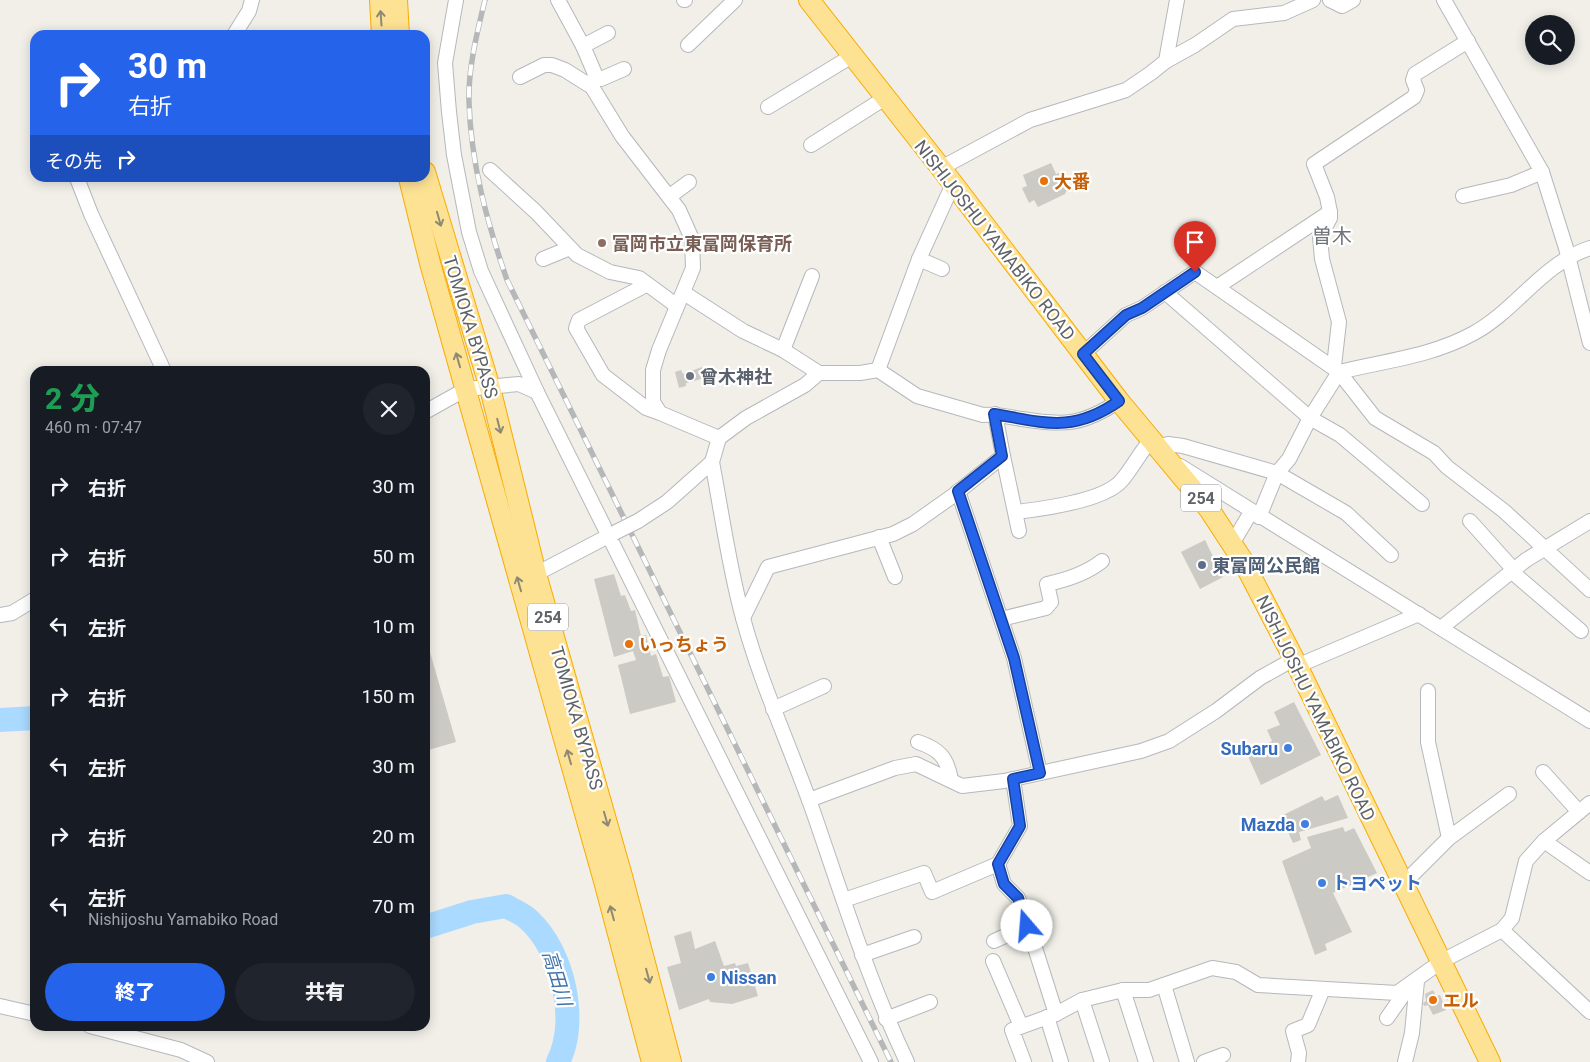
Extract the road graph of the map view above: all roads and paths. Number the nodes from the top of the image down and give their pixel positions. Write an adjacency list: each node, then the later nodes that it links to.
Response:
1 (252, 0): 13 (street)
2 (380, 0): 14 (highway, one-way to 2)
3 (397, 0): 15 (highway)
4 (456, 0): 60 (street)
5 (558, 0): 19 (street)
6 (735, 0): 18 (street)
7 (1177, 0): 21 (street)
8 (1313, 0): 21 (street)
9 (1330, 0): 10 (street)
10 (1353, 0)
11 (1444, 0): 17 (street)
12 (810, 1): 20 (highway, NISHIJOSHU YAMABIKO ROAD / 254)
13 (237, 30)
14 (382, 30)
15 (399, 30)
16 (608, 33): 19 (street)
17 (1468, 41): 30 (street); 38 (street)
18 (688, 45)
19 (583, 46): 24 (street)
20 (852, 56): 25 (highway, NISHIJOSHU YAMABIKO ROAD / 254); 26 (street)
21 (1166, 61): 28 (street)
22 (624, 69): 24 (street)
23 (520, 77): 24 (street)
24 (593, 83): 36 (street)
25 (885, 98): 27 (street); 28 (highway, NISHIJOSHU YAMABIKO ROAD / 254)
26 (768, 107)
27 (811, 145)
28 (941, 168): 35 (highway, NISHIJOSHU YAMABIKO ROAD / 254)
29 (490, 170): 39 (street)
30 (1542, 172): 37 (street); 41 (street)
31 (79, 182): 54 (street)
32 (410, 182): 59 (highway, TOMIOKA BYPASS / 254, one-way to 32)
33 (428, 182): 58 (highway, TOMIOKA BYPASS / 254, one-way to 58)
34 (689, 182): 36 (street)
35 (954, 184): 43 (street); 53 (highway, NISHIJOSHU YAMABIKO ROAD / 254)
36 (670, 196): 49 (street)
37 (1463, 196)
38 (1330, 212): 47 (street); 56 (street)
39 (570, 248): 42 (street); 46 (street)
40 (1590, 248): 41 (street)
41 (1568, 258): 51 (street); 56 (street)
42 (543, 259)
43 (919, 259): 44 (street); 55 (street)
44 (942, 270)
45 (812, 276): 52 (street)
46 (646, 285): 50 (street); 63 (street)
47 (1217, 287): 48 (street); 56 (street)
48 (1165, 292): 53 (street); 65 (street)
49 (684, 293): 50 (street); 52 (street)
50 (677, 306): 63 (street)
51 (1590, 343)
52 (784, 350): 57 (street)
53 (1083, 354): 61 (highway, NISHIJOSHU YAMABIKO ROAD / 254)
54 (162, 366)
55 (878, 370): 57 (street); 64 (street)
56 (1337, 371): 65 (street); 81 (street)
57 (819, 373): 66 (street)
58 (490, 388): 59 (street); 60 (street); 85 (highway, TOMIOKA BYPASS / 254, one-way to 85)
59 (466, 389): 62 (street); 137 (highway, TOMIOKA BYPASS / 254, one-way to 59)
60 (537, 392): 78 (street)
61 (1119, 401): 64 (street); 67 (highway, NISHIJOSHU YAMABIKO ROAD / 254)
62 (430, 409)
63 (660, 413): 66 (street)
64 (994, 414): 68 (street)
65 (1310, 418): 70 (street); 72 (street)
66 (719, 438): 69 (street)
67 (1160, 449): 70 (street); 73 (street); 74 (street); 80 (highway, NISHIJOSHU YAMABIKO ROAD / 254)
68 (1002, 456): 71 (street); 73 (street)
69 (712, 462): 78 (street, bridge); 91 (street)
70 (1277, 473): 74 (street); 82 (street)
71 (958, 491): 79 (street); 92 (street)
72 (1422, 504)
73 (1016, 512): 77 (street)
74 (1255, 514): 80 (street); 89 (street)
75 (1470, 521): 84 (street)
76 (1590, 521): 81 (street)
77 (1019, 531)
78 (612, 534): 85 (street); 139 (street)
79 (879, 537): 86 (street); 91 (street)
80 (1232, 544): 95 (highway, NISHIJOSHU YAMABIKO ROAD / 254)
81 (1544, 550): 84 (street); 87 (street)
82 (1391, 554)
83 (1102, 561): 92 (street)
84 (1513, 571): 93 (street); 94 (street)
85 (536, 574): 138 (highway, TOMIOKA BYPASS / 254, one-way to 138)
86 (894, 577)
87 (1590, 590)
88 (30, 602): 90 (street)
89 (1419, 614): 93 (street); 95 (street)
90 (0, 615)
91 (743, 618): 98 (street)
92 (1001, 619): 102 (street)
93 (1441, 628): 99 (street)
94 (1581, 631)
95 (1296, 662): 102 (street); 112 (highway, NISHIJOSHU YAMABIKO ROAD / 254)
96 (824, 686): 98 (street)
97 (1428, 691): 108 (street)
98 (773, 709): 106 (street)
99 (1590, 720)
100 (918, 742): 104 (street)
101 (1543, 772): 107 (street)
102 (1040, 773): 103 (street)
103 (1013, 779): 104 (street); 110 (street)
104 (951, 780): 106 (street)
105 (1509, 794): 108 (street)
106 (809, 800): 113 (street)
107 (1584, 808): 109 (street)
108 (1449, 838): 112 (street)
109 (1544, 841): 111 (street); 115 (street)
110 (998, 864): 113 (street); 114 (street)
111 (1590, 873)
112 (1403, 884): 120 (highway, NISHIJOSHU YAMABIKO ROAD / 254)
113 (844, 900): 118 (street)
114 (1027, 926): 117 (street); 130 (street)
115 (1502, 930): 120 (street); 128 (street)
116 (914, 937): 118 (street)
117 (994, 941)
118 (862, 955): 131 (street)
119 (993, 961): 133 (street)
120 (1442, 961): 121 (street); 149 (highway, NISHIJOSHU YAMABIKO ROAD / 254)
121 (1414, 983): 123 (street); 132 (street); 148 (street)
122 (1164, 985): 123 (street); 124 (street); 145 (street)
123 (1323, 989): 147 (street)
124 (1123, 990): 125 (street); 144 (street)
125 (1082, 1000): 130 (street); 143 (street)
126 (930, 1002): 131 (street)
127 (0, 1006): 129 (street)
128 (1590, 1012)
129 (30, 1013)
130 (1051, 1016): 133 (street); 142 (street)
131 (886, 1018): 140 (street)
132 (1387, 1018)
133 (1021, 1026): 141 (street)
134 (109, 1031): 136 (street)
135 (1223, 1055): 146 (street)
136 (207, 1062)
137 (652, 1062)
138 (671, 1062)
139 (871, 1062)
140 (907, 1062)
141 (1024, 1062)
142 (1060, 1062)
143 (1102, 1062)
144 (1146, 1062)
145 (1187, 1062)
146 (1204, 1062)
147 (1298, 1062)
148 (1406, 1062)
149 (1490, 1062)

